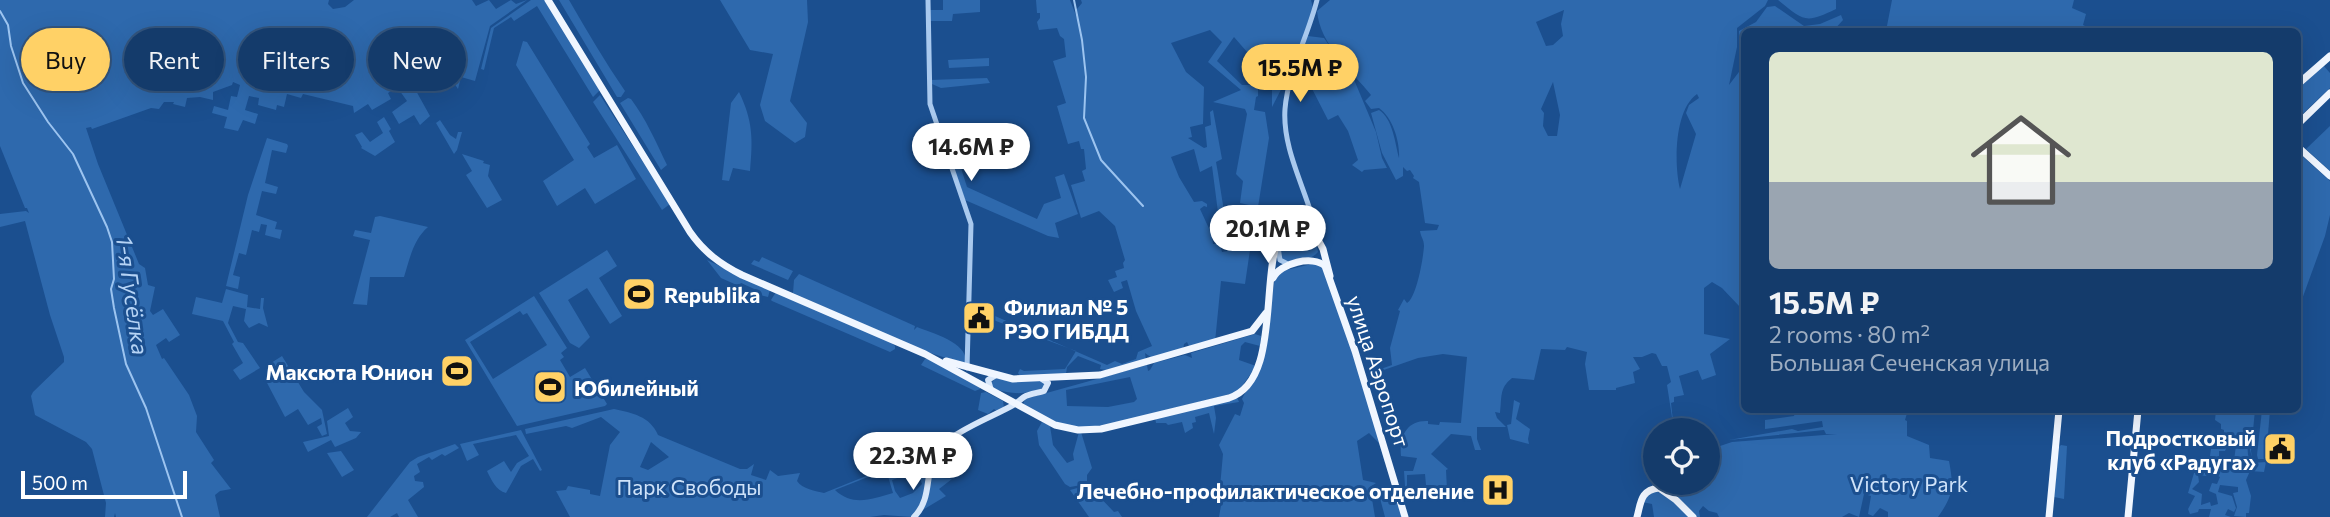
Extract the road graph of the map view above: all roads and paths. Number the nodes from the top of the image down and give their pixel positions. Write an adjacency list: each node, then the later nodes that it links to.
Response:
1 (548, 0): 21 (main road)
2 (928, 0): 22 (street)
3 (1317, 0): 10 (street)
4 (2330, 56): 5 (main road)
5 (2301, 81)
6 (2330, 93): 7 (main road)
7 (2301, 122)
8 (2301, 150): 9 (main road)
9 (2330, 176)
10 (1309, 206): 11 (street); 12 (street)
11 (1298, 220): 12 (main road); 13 (main road)
12 (1318, 237): 14 (street); 16 (main road, улица Аэропорт)
13 (1279, 241): 15 (street); 17 (main road)
14 (1308, 261): 15 (main road); 16 (main road)
15 (1290, 265): 17 (main road)
16 (1330, 276): 32 (main road, улица Аэропорт)
17 (1272, 278): 18 (main road)
18 (1268, 310): 19 (main road); 20 (main road)
19 (1252, 331): 20 (main road); 24 (main road)
20 (1264, 339): 27 (main road)
21 (925, 354): 22 (main road); 25 (main road)
22 (967, 368): 23 (main road)
23 (996, 375): 24 (main road); 25 (main road)
24 (1040, 378): 27 (main road)
25 (990, 390): 26 (main road)
26 (1004, 398): 27 (main road); 28 (main road)
27 (1015, 404): 28 (main road)
28 (1004, 408): 31 (main road)
29 (2059, 413): 35 (main road)
30 (2138, 413): 36 (main road)
31 (914, 517)
32 (1405, 517)
33 (1637, 517): 34 (main road)
34 (1693, 517)
35 (2049, 517)
36 (2128, 517)

